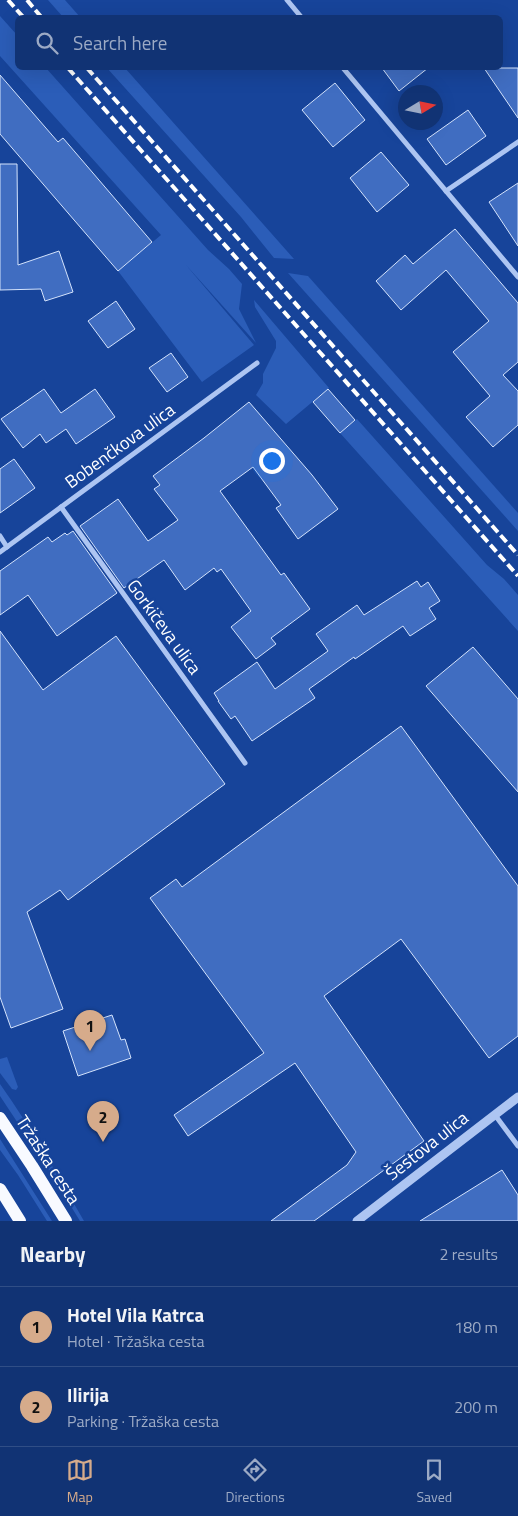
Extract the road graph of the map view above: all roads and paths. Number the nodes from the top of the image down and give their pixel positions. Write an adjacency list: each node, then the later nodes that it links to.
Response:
1 (287, 0): 2 (street)
2 (300, 15)
3 (345, 70): 5 (street)
4 (518, 142): 5 (street)
5 (446, 191): 6 (street)
6 (518, 277)
7 (257, 363): 8 (street, Bobenčkova ulica)
8 (62, 507): 10 (street, Bobenčkova ulica); 12 (street, Gorkičeva ulica)
9 (0, 536): 10 (street)
10 (7, 547): 11 (street, Bobenčkova ulica)
11 (0, 552)
12 (245, 763)
13 (518, 1097): 14 (street, Šestova ulica)
14 (494, 1114): 16 (street); 20 (street, Šestova ulica)
15 (0, 1118): 19 (main road, Tržaška cesta)
16 (518, 1146)
17 (0, 1188): 18 (main road)
18 (20, 1221)
19 (66, 1221)
20 (357, 1221)

